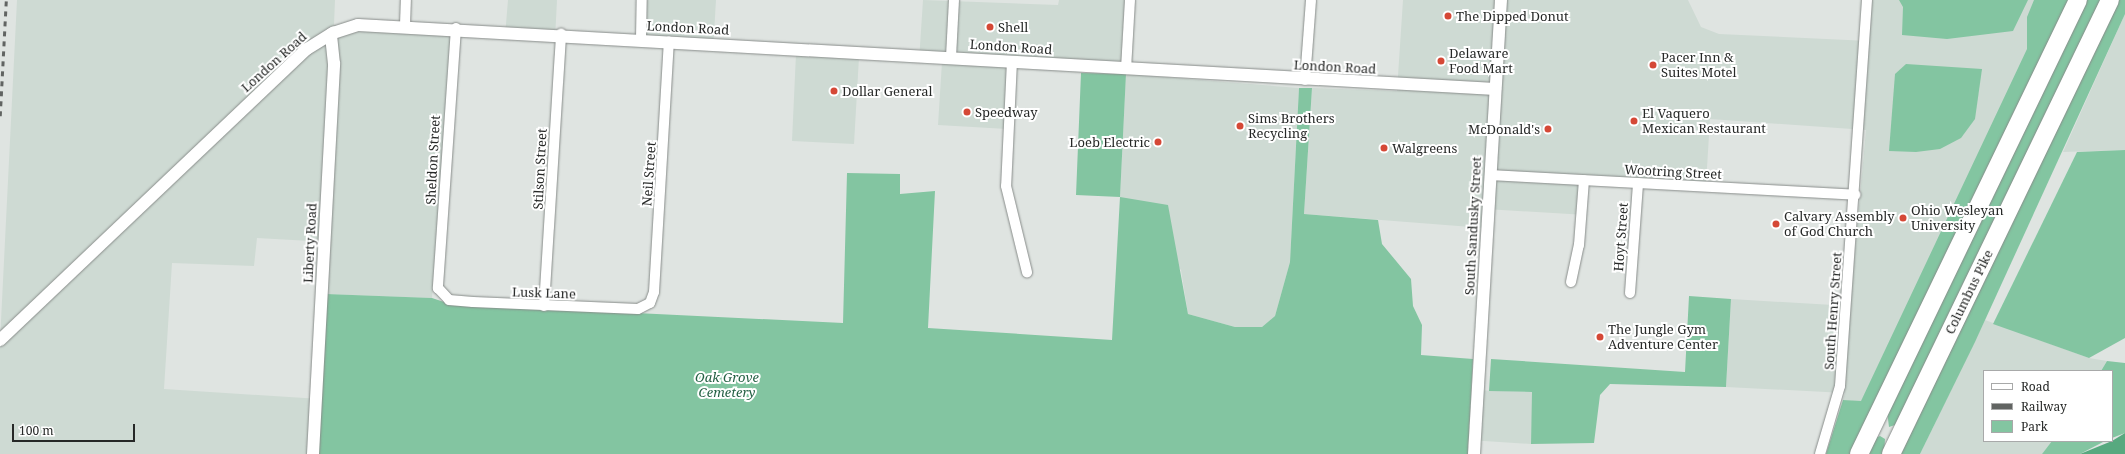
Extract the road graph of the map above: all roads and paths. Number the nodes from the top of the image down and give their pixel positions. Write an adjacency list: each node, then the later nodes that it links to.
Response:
1 (406, 0): 10 (street)
2 (642, 0): 14 (street)
3 (954, 0): 16 (street)
4 (1130, 0): 18 (street)
5 (1311, 0): 19 (street)
6 (1501, 0): 20 (street, South Sandusky Street)
7 (1867, 0): 24 (street, South Henry Street)
8 (2078, 0): 35 (highway)
9 (2110, 0): 36 (highway, Columbus Pike)
10 (405, 24): 11 (street, London Road); 12 (street, London Road)
11 (456, 28): 13 (street, London Road); 28 (street, Sheldon Street)
12 (331, 34): 31 (street, London Road); 32 (street, Liberty Road)
13 (561, 34): 14 (street, London Road); 29 (street, Stilson Street)
14 (641, 39): 15 (street, London Road)
15 (669, 41): 16 (street, London Road); 30 (street, Neil Street)
16 (951, 57): 17 (street, London Road)
17 (1012, 61): 18 (street, London Road); 25 (street)
18 (1126, 69): 19 (street, London Road)
19 (1305, 80): 20 (street, London Road)
20 (1495, 89): 21 (street, South Sandusky Street)
21 (1490, 175): 22 (street, Wootring Street); 33 (street, South Sandusky Street)
22 (1584, 180): 23 (street, Wootring Street); 26 (street)
23 (1638, 184): 24 (street, Wootring Street); 27 (street, Hoyt Street)
24 (1855, 194): 34 (street, South Henry Street)
25 (1027, 272)
26 (1571, 282)
27 (1630, 292)
28 (441, 294): 29 (street, Lusk Lane)
29 (544, 306): 30 (street, Lusk Lane)
30 (647, 306)
31 (0, 340)
32 (313, 454)
33 (1474, 454)
34 (1820, 454)
35 (1859, 454)
36 (1891, 454)

